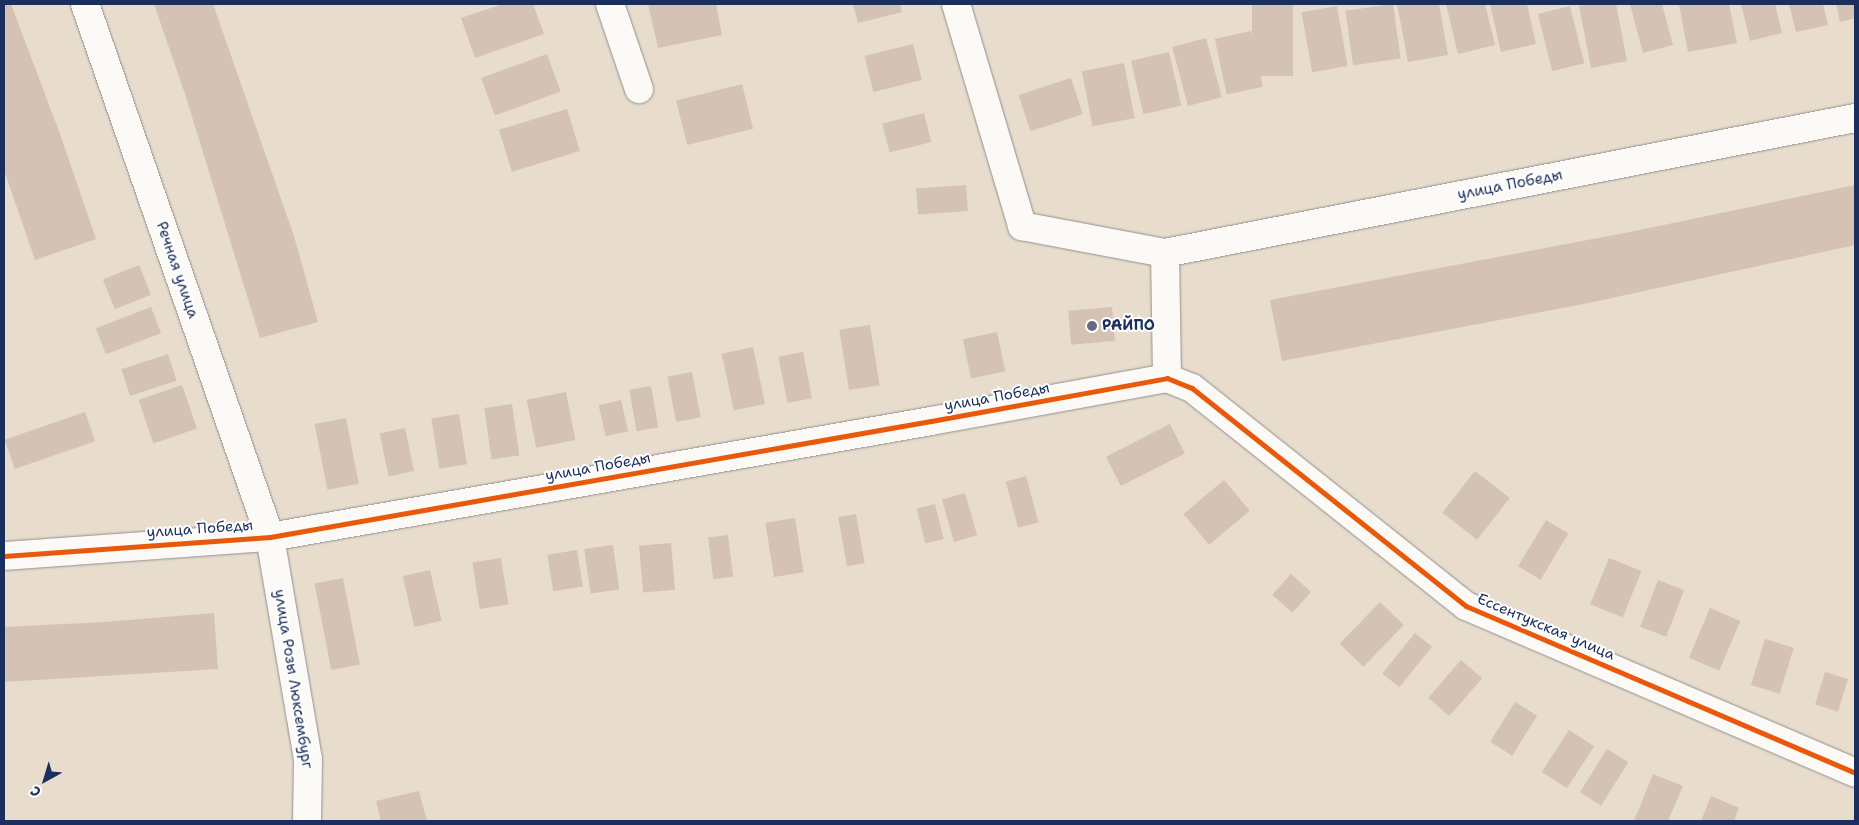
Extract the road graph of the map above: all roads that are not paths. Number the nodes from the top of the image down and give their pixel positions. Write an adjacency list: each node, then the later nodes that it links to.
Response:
1 (85, 4): 8 (street, Речная улица)
2 (610, 4): 4 (street)
3 (956, 4): 6 (street, улица Победы)
4 (639, 89)
5 (1855, 118): 6 (street, улица Победы)
6 (1165, 253): 7 (street)
7 (1167, 378): 8 (street, улица Победы); 10 (street, Ессентукская улица)
8 (270, 537): 9 (street, улица Победы); 11 (street, улица Розы Люксембург)
9 (4, 556)
10 (1855, 773)
11 (307, 821)

